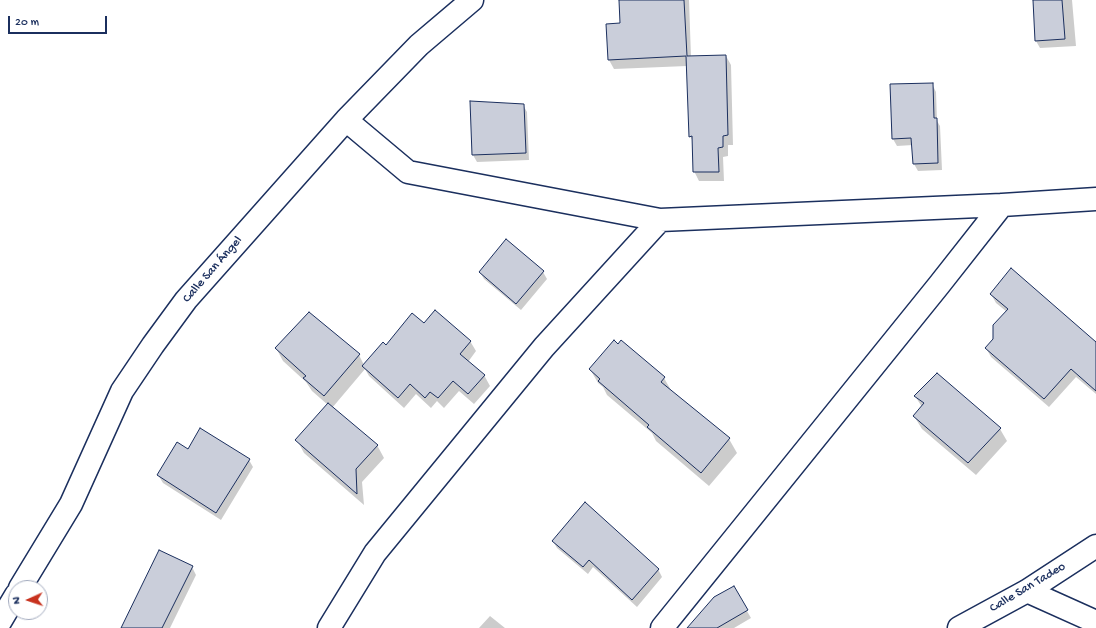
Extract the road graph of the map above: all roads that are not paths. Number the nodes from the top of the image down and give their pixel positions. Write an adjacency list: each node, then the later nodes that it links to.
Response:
1 (472, 0): 2 (street, Calle San Ángel)
2 (346, 120): 5 (street); 7 (street, Calle San Ángel)
3 (1096, 199): 4 (street)
4 (1002, 205): 5 (street); 13 (street)
5 (660, 220): 12 (street)
6 (1096, 546): 8 (street, Calle San Tadeo)
7 (25, 580)
8 (1027, 591): 11 (street); 14 (street, Calle San Tadeo)
9 (8, 608): 10 (street)
10 (0, 622)
11 (1096, 622)
12 (329, 628)
13 (662, 628)
14 (959, 628)

